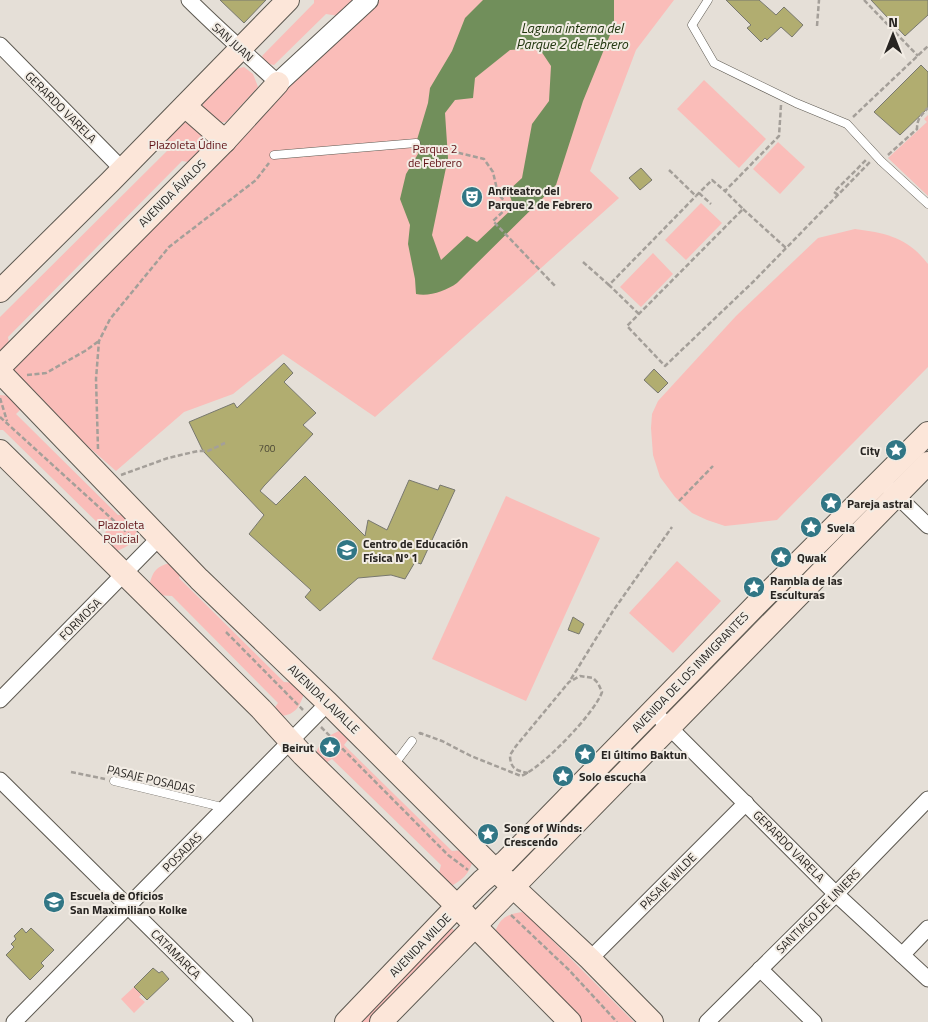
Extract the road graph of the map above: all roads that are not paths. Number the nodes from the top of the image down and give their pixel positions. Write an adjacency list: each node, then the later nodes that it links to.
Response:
1 (189, 0): 6 (street, SAN JUAN)
2 (288, 0): 6 (main road)
3 (368, 0): 7 (street, AVENIDA ÁVALOS)
4 (708, 0): 13 (lane)
5 (0, 45): 12 (street, GERARDO VARELA)
6 (242, 49): 7 (street, SAN JUAN); 8 (main road)
7 (278, 83): 9 (main road, AVENIDA ÁVALOS)
8 (185, 106): 9 (main road); 12 (main road)
9 (237, 133): 15 (main road, AVENIDA ÁVALOS)
10 (416, 143): 11 (lane)
11 (274, 155)
12 (122, 169): 14 (main road)
13 (928, 204)
14 (0, 291)
15 (0, 367)
16 (0, 372): 22 (main road, AVENIDA LAVALLE)
17 (928, 433): 20 (main road, AVENIDA DE LOS INMIGRANTES)
18 (0, 451): 23 (main road)
19 (928, 463): 20 (main road, AVENIDA DE LOS INMIGRANTES)
20 (889, 488): 21 (street); 26 (main road, AVENIDA DE LOS INMIGRANTES); 27 (main road, AVENIDA DE LOS INMIGRANTES)
21 (928, 526)
22 (159, 538): 23 (street, FORMOSA); 25 (main road, AVENIDA LAVALLE)
23 (124, 574): 24 (street, FORMOSA); 29 (main road)
24 (0, 700)
25 (328, 703): 29 (street, POSADAS); 30 (main road, AVENIDA LAVALLE)
26 (653, 711): 27 (street, GERARDO VARELA); 36 (main road, AVENIDA DE LOS INMIGRANTES)
27 (670, 727): 34 (street, GERARDO VARELA); 37 (main road, AVENIDA DE LOS INMIGRANTES)
28 (412, 740): 30 (lane)
29 (290, 742): 35 (street, POSADAS); 39 (main road)
30 (392, 767): 36 (main road, AVENIDA LAVALLE)
31 (0, 780): 40 (street, CATAMARCA)
32 (114, 781): 35 (lane, PASAJE POSADAS)
33 (928, 799): 38 (street, SANTIAGO DE LINIERS)
34 (746, 803): 38 (street, GERARDO VARELA); 44 (street, PASAJE WILDE)
35 (226, 808): 40 (street, POSADAS)
36 (495, 870): 37 (main road, AVENIDA LAVALLE); 39 (main road, AVENIDA WILDE)
37 (514, 886): 41 (main road, AVENIDA WILDE); 44 (main road, AVENIDA LAVALLE)
38 (836, 894): 43 (street, GERARDO VARELA); 45 (street, SANTIAGO DE LINIERS)
39 (457, 906): 41 (main road); 49 (main road, AVENIDA WILDE)
40 (128, 907): 47 (street, POSADAS); 48 (street, CATAMARCA)
41 (475, 926): 50 (main road, AVENIDA WILDE); 51 (main road)
42 (928, 928): 43 (street)
43 (902, 955): 46 (street, GERARDO VARELA)
44 (590, 959): 52 (main road, AVENIDA LAVALLE)
45 (760, 969): 53 (street, SANTIAGO DE LINIERS); 54 (street)
46 (928, 979)
47 (14, 1022)
48 (245, 1022)
49 (346, 1022)
50 (381, 1022)
51 (570, 1022)
52 (652, 1022)
53 (707, 1022)
54 (814, 1022)

